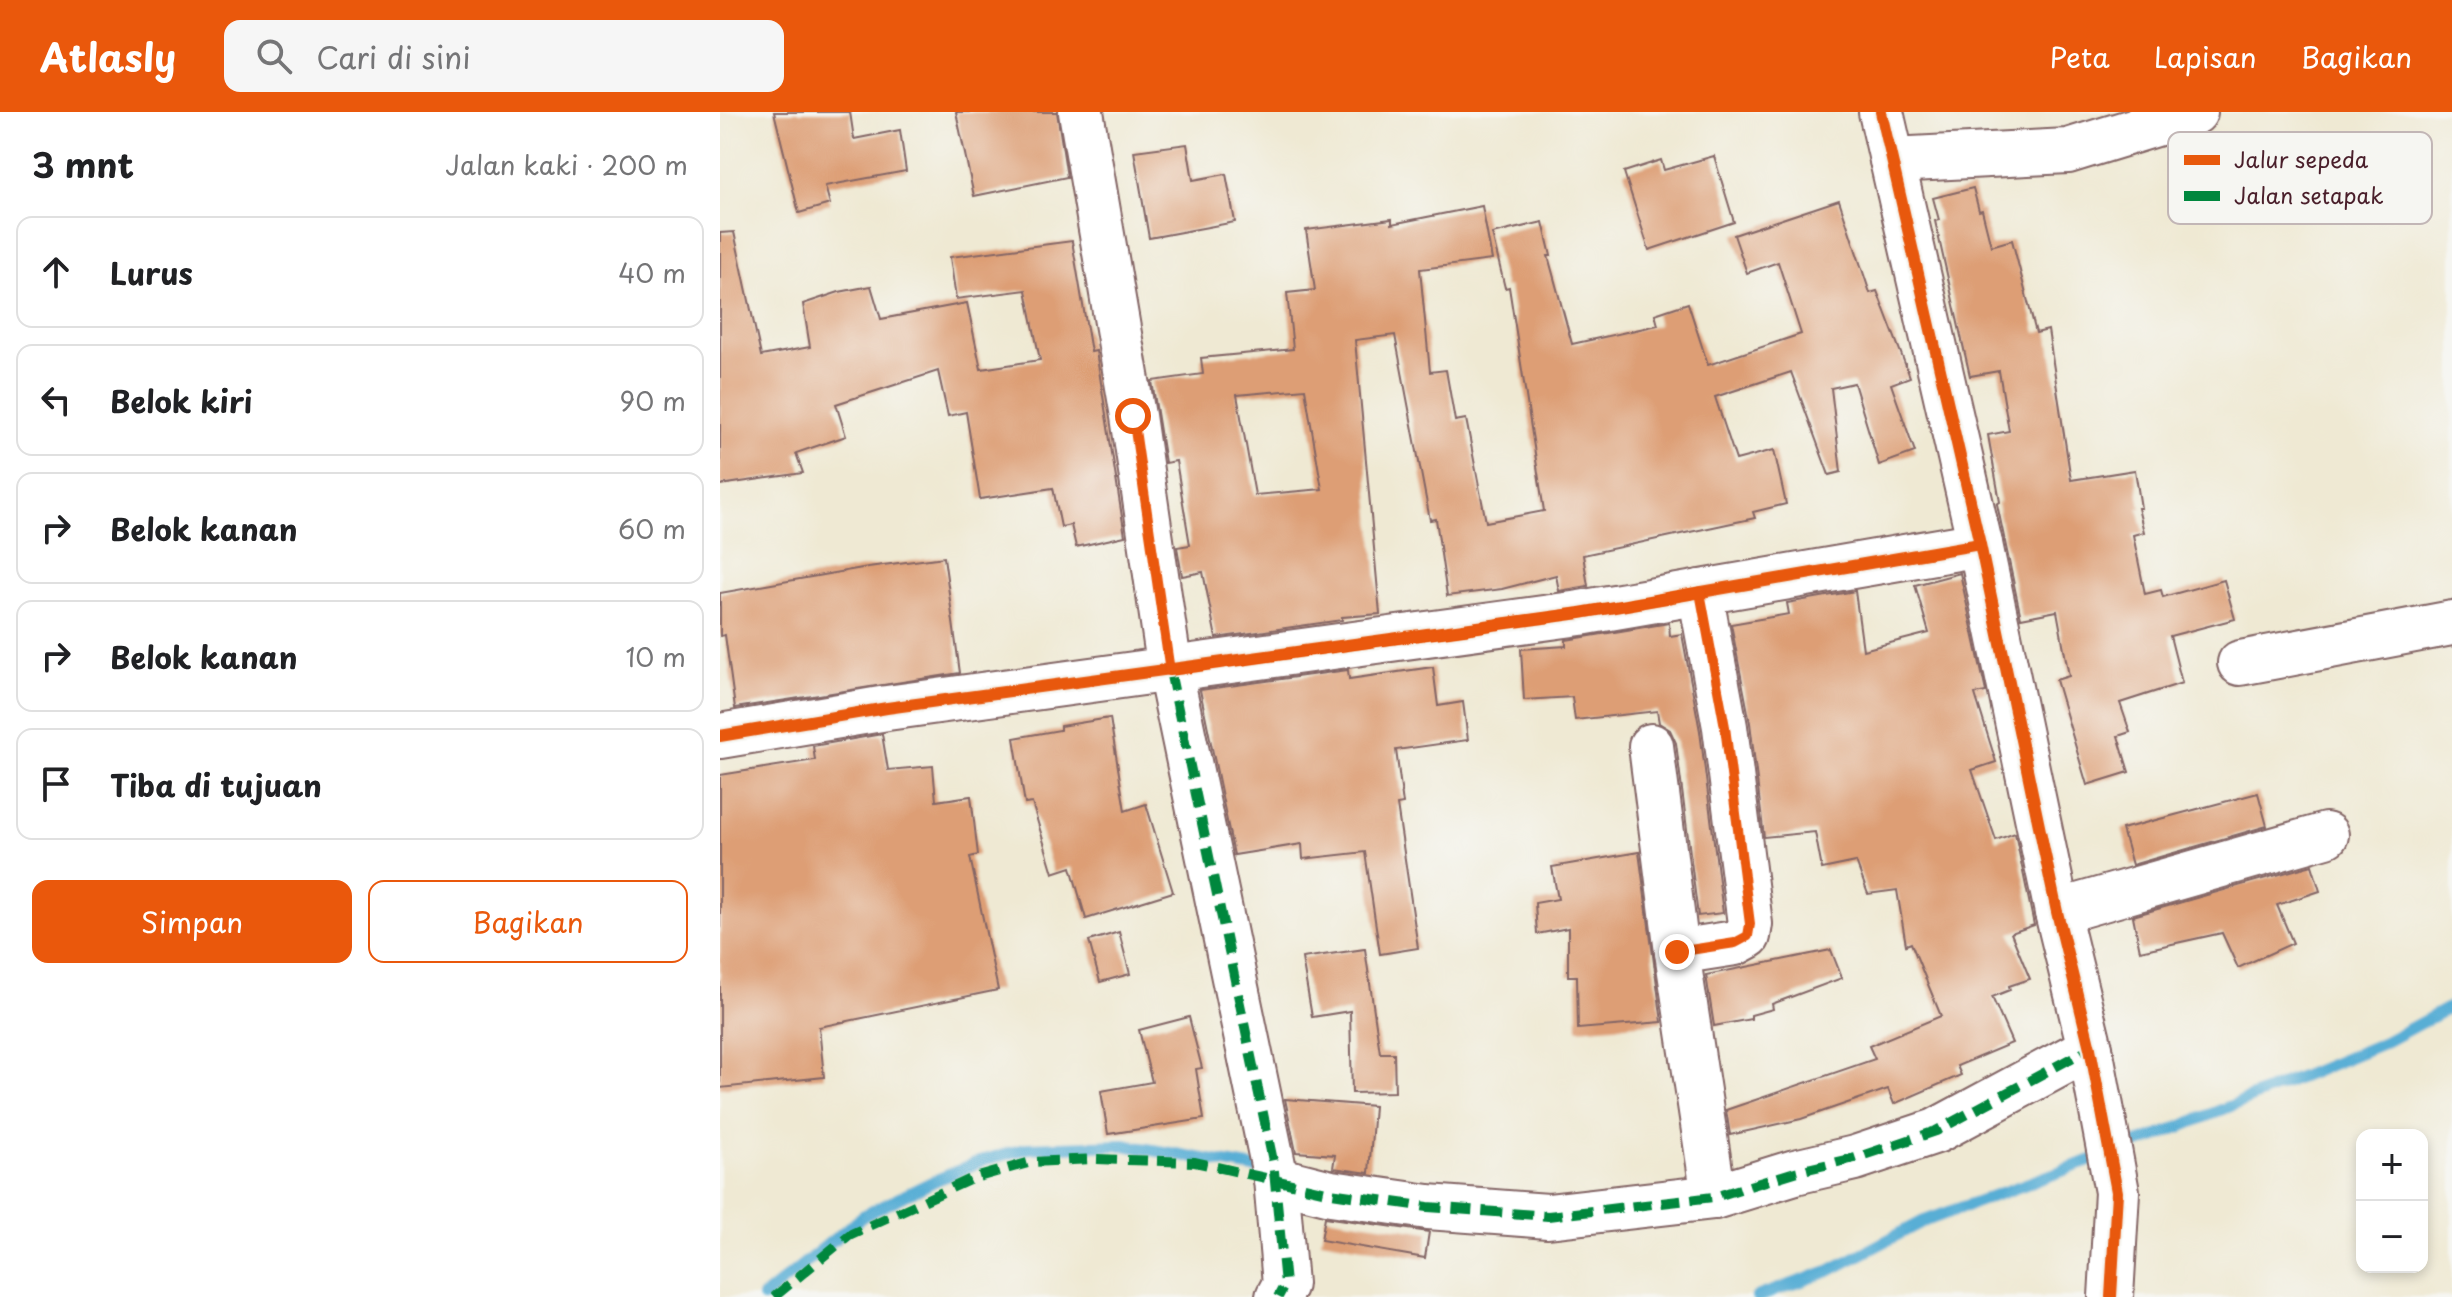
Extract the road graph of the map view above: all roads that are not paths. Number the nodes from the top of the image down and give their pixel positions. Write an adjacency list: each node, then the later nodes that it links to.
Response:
1 (1081, 112): 9 (street)
2 (1881, 112): 4 (street)
3 (2195, 112): 4 (street)
4 (1892, 160): 5 (street)
5 (1980, 544): 6 (street); 13 (street)
6 (1700, 592): 9 (street); 14 (street)
7 (2452, 623): 8 (street)
8 (2240, 663)
9 (1170, 671): 10 (street); 16 (street)
10 (720, 736)
11 (1651, 746): 14 (street)
12 (2326, 835): 13 (street)
13 (2057, 912): 15 (street)
14 (1677, 952): 17 (street)
15 (2090, 1052): 17 (street); 19 (street)
16 (1274, 1170): 17 (street); 18 (street)
17 (1714, 1197)
18 (1278, 1297)
19 (2111, 1297)

